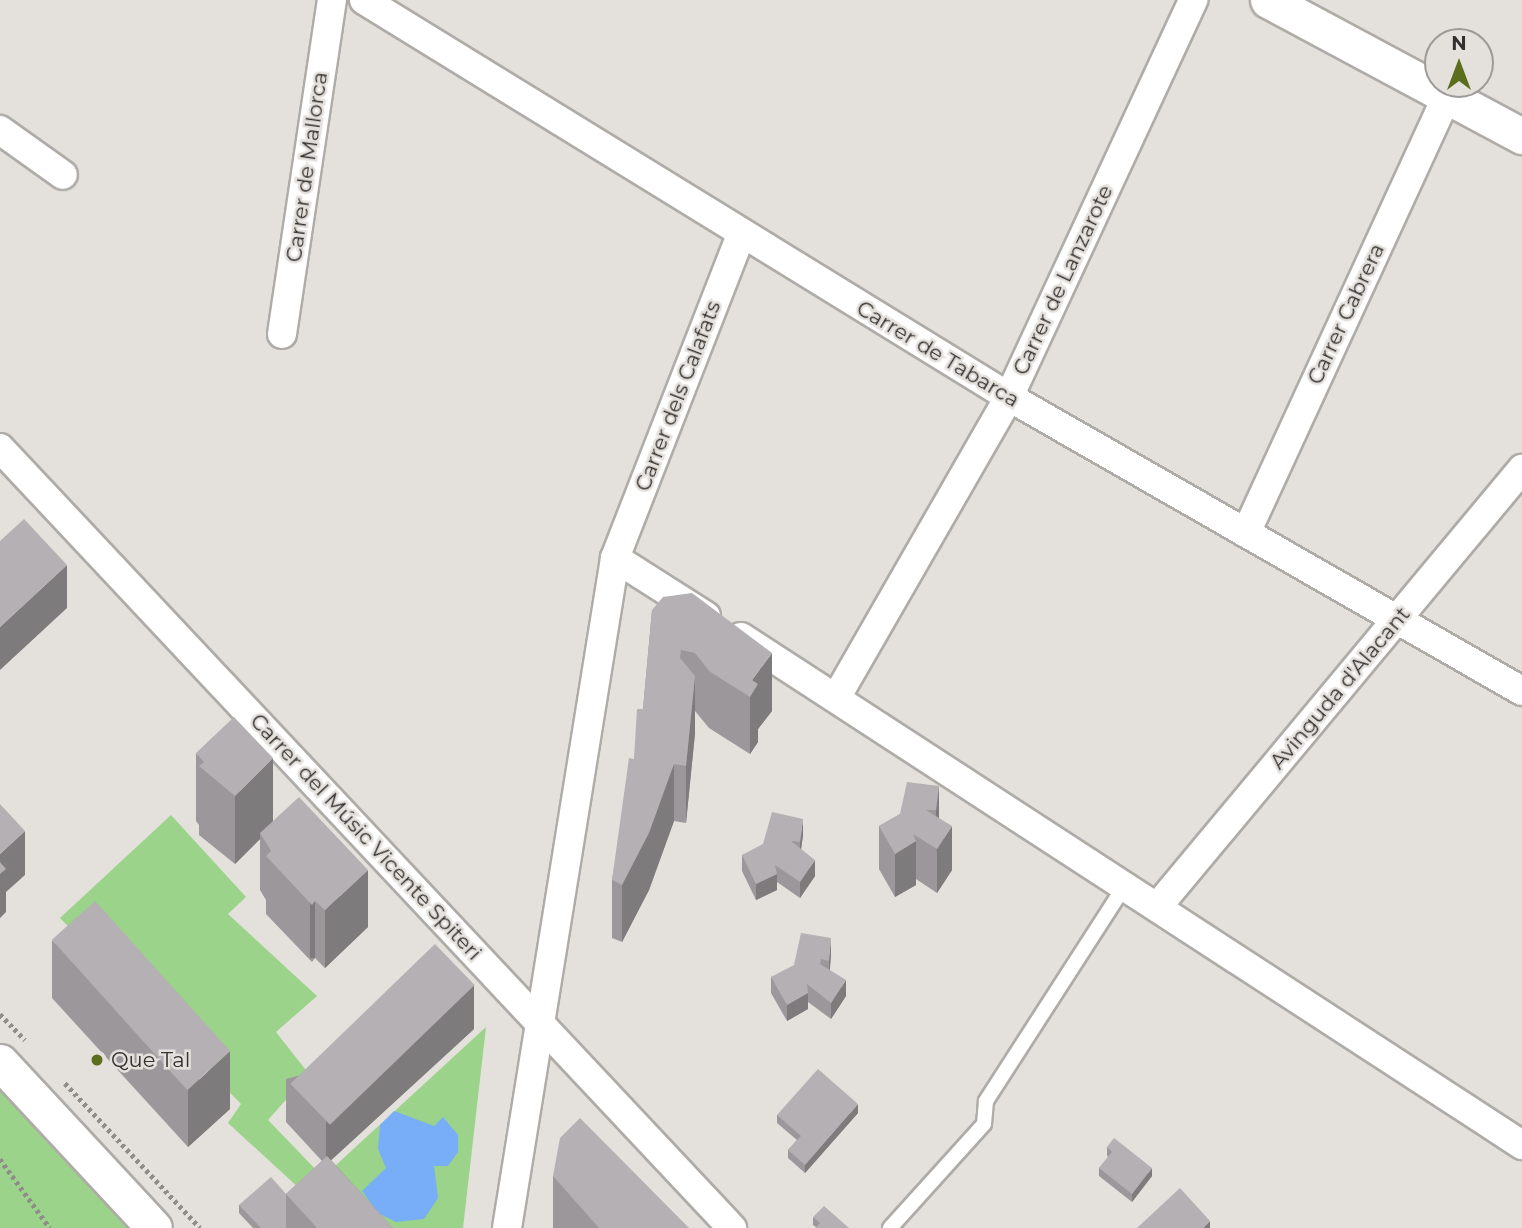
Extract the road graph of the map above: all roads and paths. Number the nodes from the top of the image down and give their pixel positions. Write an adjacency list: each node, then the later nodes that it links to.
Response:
1 (332, 0): 12 (street, Carrer de Mallorca)
2 (364, 0): 11 (street, Carrer de Tabarca)
3 (1193, 0): 13 (street, Carrer de Lanzarote)
4 (1270, 0): 5 (street)
5 (1424, 83)
6 (1446, 98): 16 (street, Carrer Cabrera)
7 (1452, 98): 9 (street)
8 (0, 130): 10 (street)
9 (1522, 136)
10 (64, 175)
11 (741, 234): 13 (street, Carrer de Tabarca); 17 (street, Carrer dels Calafats)
12 (282, 334)
13 (1009, 397): 16 (street, Carrer de Tabarca); 20 (street, Carrer de Lanzarote)
14 (0, 448): 24 (street, Carrer del Músic Vicente Spiteri)
15 (1522, 469): 18 (street, Avinguda d'Alacant)
16 (1246, 533): 18 (street, Carrer de Tabarca)
17 (615, 558): 20 (street); 24 (street, Carrer dels Calafats)
18 (1395, 621): 19 (street, Carrer de Tabarca); 22 (street, Avinguda d'Alacant)
19 (1522, 691)
20 (836, 698): 21 (street)
21 (1125, 885): 22 (street); 35 (lane)
22 (1158, 906): 28 (street)
23 (0, 1014): 25 (path)
24 (538, 1020): 33 (street, Carrer dels Calafats); 34 (street, Carrer del Músic Vicente Spiteri)
25 (35, 1051)
26 (0, 1062): 31 (street)
27 (62, 1080): 32 (path)
28 (1522, 1145)
29 (0, 1159): 30 (path)
30 (50, 1228)
31 (154, 1228)
32 (200, 1228)
33 (508, 1228)
34 (732, 1228)
35 (890, 1228)

